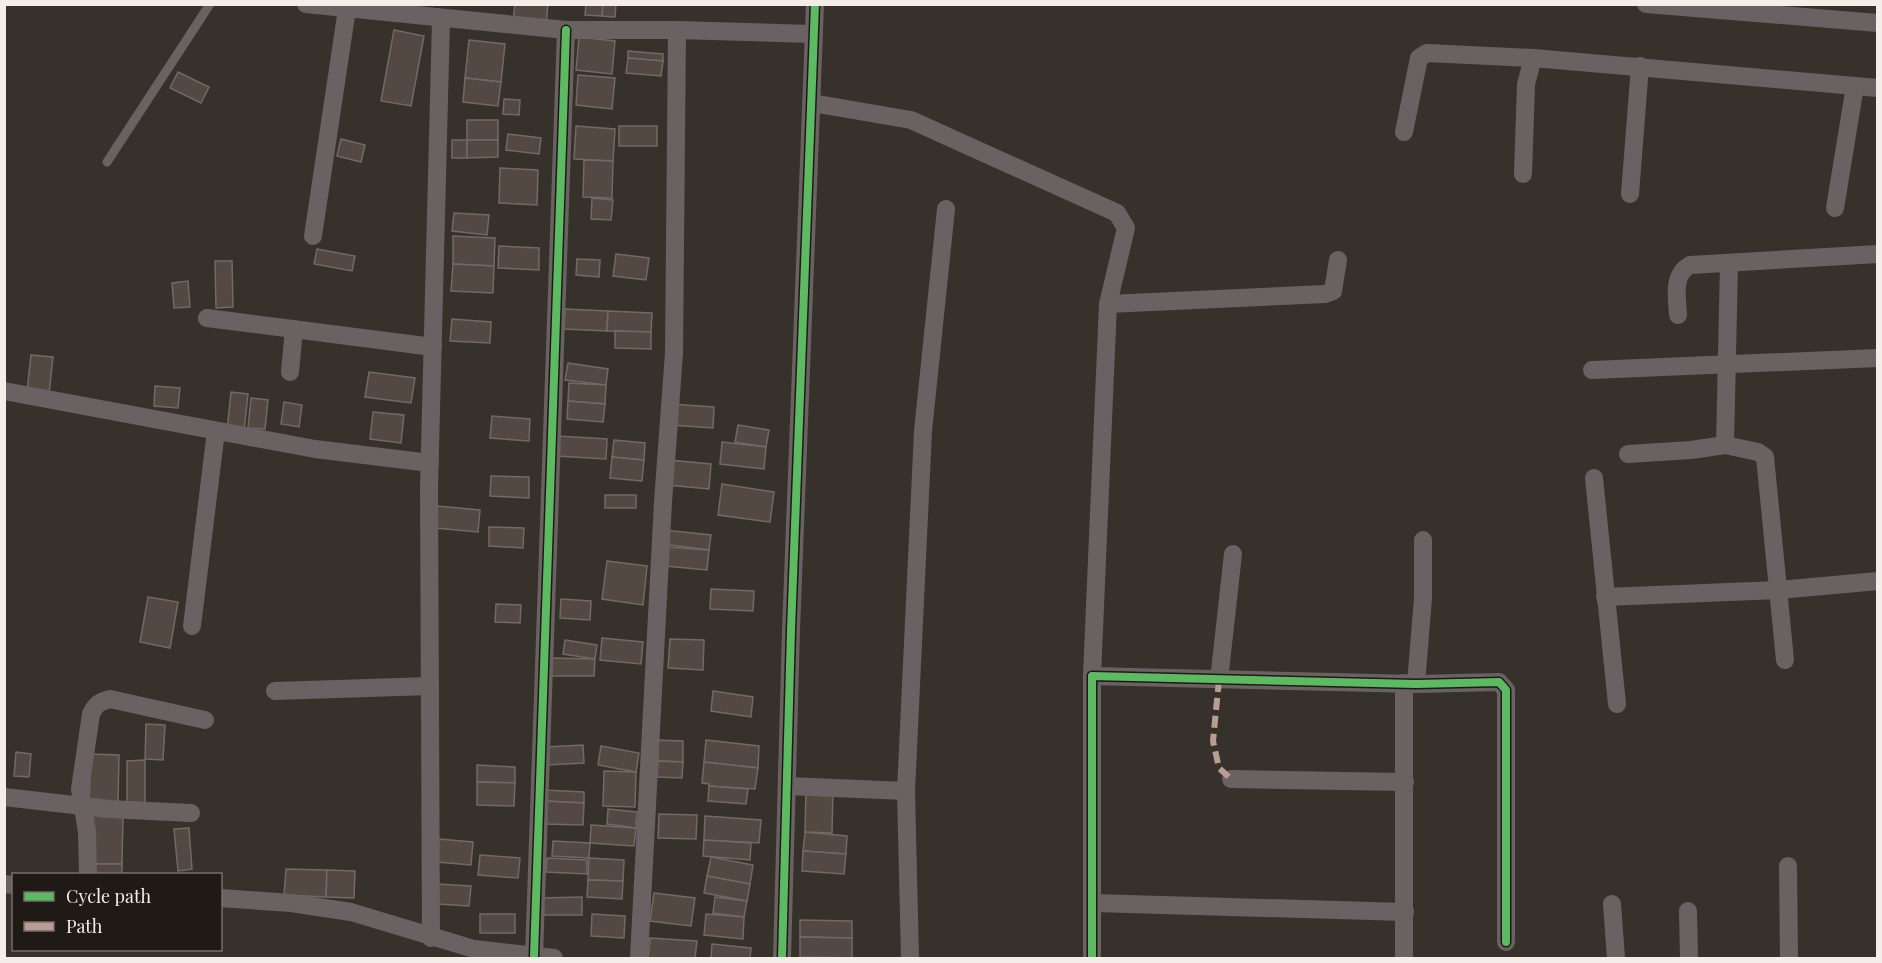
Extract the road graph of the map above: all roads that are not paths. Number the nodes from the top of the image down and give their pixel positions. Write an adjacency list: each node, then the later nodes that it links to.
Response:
1 (210, 4): 17 (lane)
2 (306, 4): 5 (street)
3 (815, 4): 10 (street)
4 (1646, 4): 7 (street)
5 (347, 9): 6 (street); 22 (street)
6 (441, 20): 8 (street); 30 (street)
7 (1878, 23)
8 (566, 30): 9 (street); 72 (street)
9 (676, 30): 10 (street); 74 (street)
10 (813, 34): 15 (street)
11 (1533, 58): 12 (street); 16 (street); 18 (street)
12 (1640, 66): 13 (street); 19 (street)
13 (1855, 86): 14 (street); 20 (street)
14 (1878, 88)
15 (812, 103): 26 (street); 57 (street)
16 (1404, 132)
17 (107, 162)
18 (1523, 174)
19 (1630, 194)
20 (1835, 208)
21 (946, 209): 58 (street)
22 (313, 236)
23 (1878, 254): 25 (street)
24 (1338, 260): 26 (street)
25 (1729, 264): 27 (street); 32 (street)
26 (1108, 304): 48 (street)
27 (1678, 315)
28 (207, 318): 29 (street)
29 (294, 329): 30 (street); 34 (street)
30 (433, 347): 39 (street)
31 (1878, 358): 32 (street)
32 (1727, 365): 33 (street); 37 (street)
33 (1592, 370)
34 (290, 372)
35 (4, 391): 36 (street)
36 (216, 431): 39 (street); 46 (street)
37 (1725, 445): 38 (street); 44 (street)
38 (1628, 454)
39 (430, 463): 51 (street)
40 (1594, 478): 45 (street)
41 (1423, 540): 50 (street)
42 (1233, 554): 49 (street)
43 (1878, 581): 44 (street)
44 (1779, 590): 45 (street); 47 (street)
45 (1605, 597): 53 (street)
46 (192, 626)
47 (1785, 660)
48 (1092, 676): 49 (street); 65 (street)
49 (1220, 680): 50 (street)
50 (1410, 683): 56 (street); 70 (street)
51 (430, 686): 52 (street); 69 (street)
52 (275, 691)
53 (1617, 704)
54 (206, 720): 60 (street)
55 (1232, 779): 56 (street)
56 (1405, 782): 68 (street)
57 (787, 786): 58 (street); 75 (street)
58 (906, 791): 76 (street)
59 (4, 797): 60 (street)
60 (82, 805): 61 (street); 63 (street)
61 (191, 813)
62 (1788, 866): 81 (street)
63 (88, 873)
64 (222, 898): 69 (street)
65 (1094, 903): 68 (street); 77 (street)
66 (1612, 904): 79 (street)
67 (1688, 911): 80 (street)
68 (1405, 912): 78 (street)
69 (431, 938): 71 (street)
70 (1506, 942)
71 (474, 954): 72 (street)
72 (534, 956): 73 (street)
73 (554, 958)
74 (639, 958)
75 (782, 958)
76 (910, 958)
77 (1092, 958)
78 (1404, 958)
79 (1616, 958)
80 (1689, 958)
81 (1789, 958)

